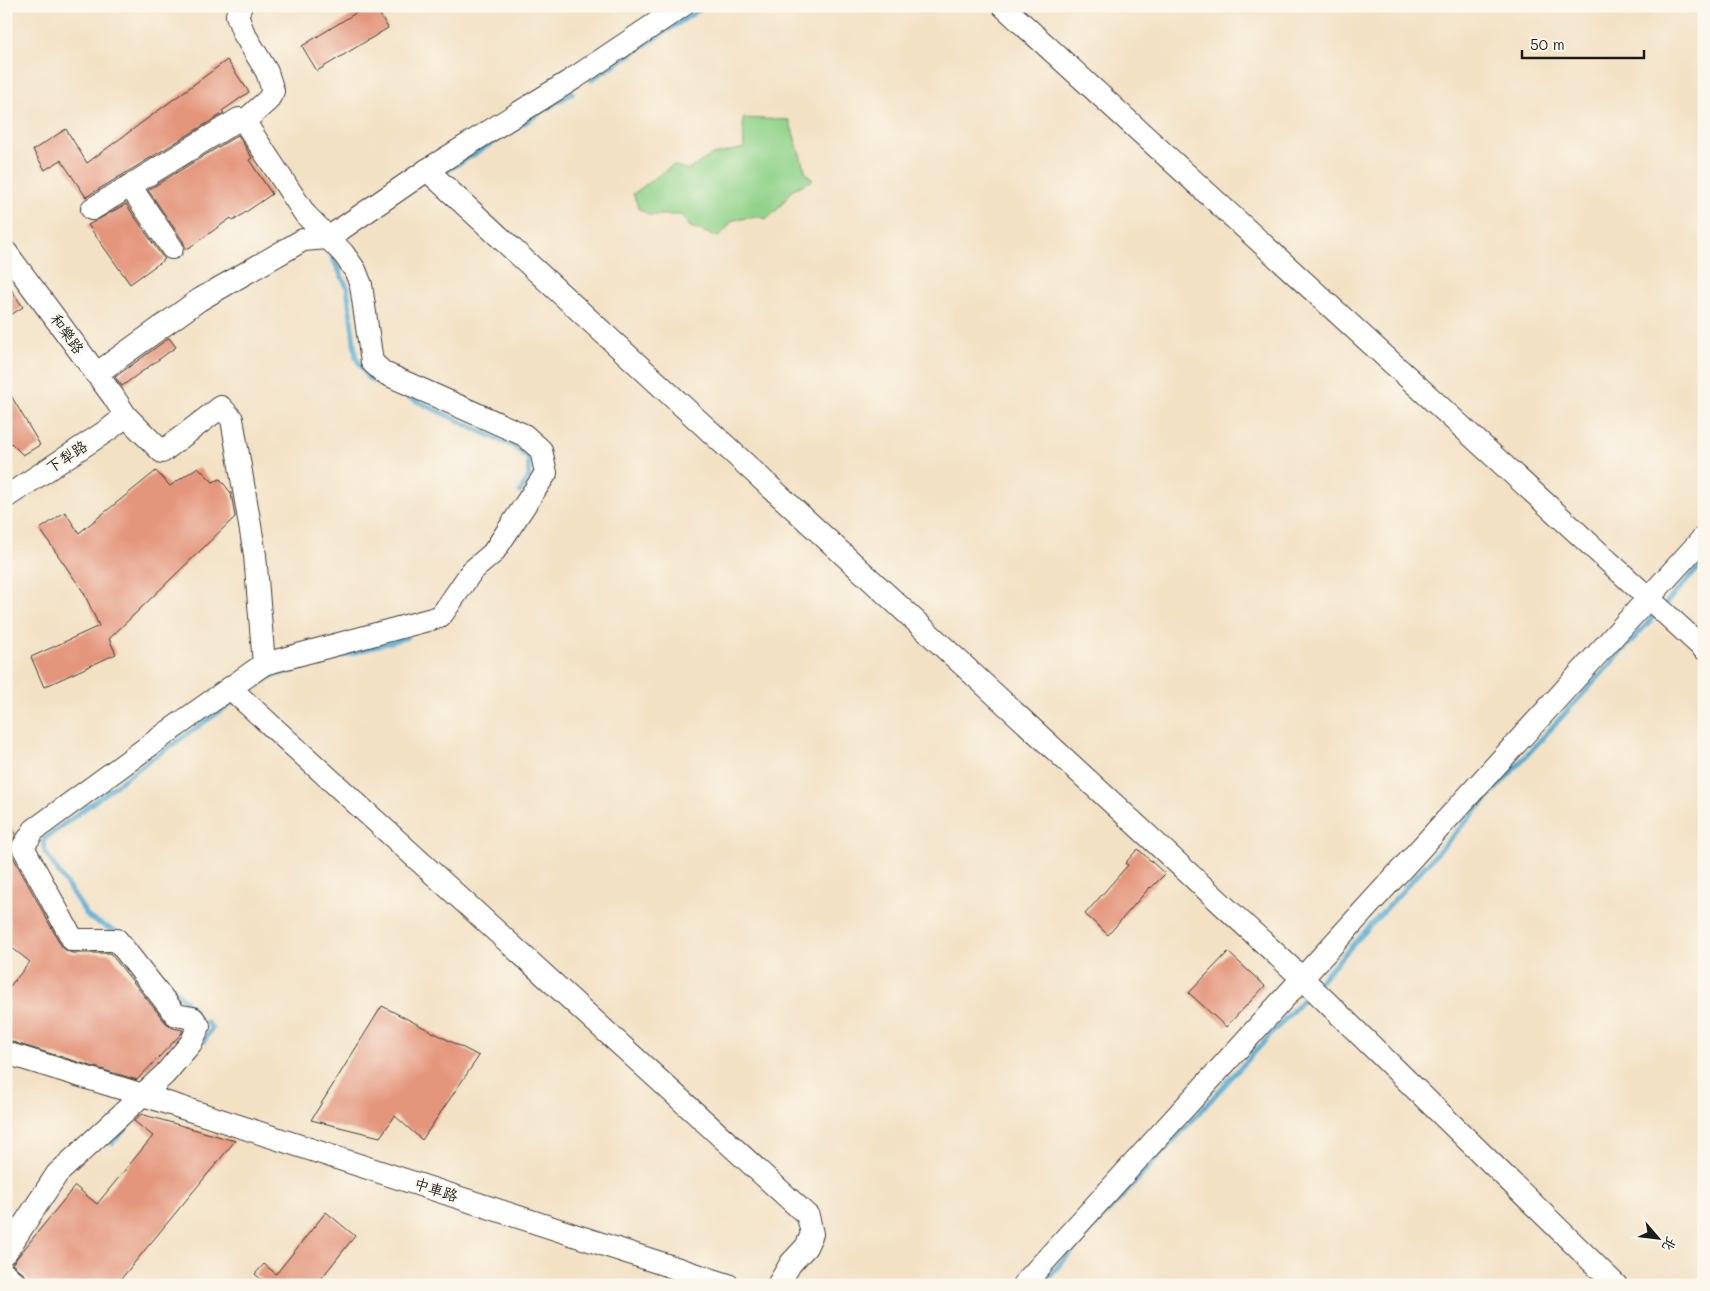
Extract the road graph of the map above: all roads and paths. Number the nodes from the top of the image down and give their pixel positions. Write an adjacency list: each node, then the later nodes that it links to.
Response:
1 (241, 6): 4 (street)
2 (682, 6): 5 (street)
3 (1003, 6): 15 (street)
4 (247, 119): 6 (street); 8 (street)
5 (428, 170): 8 (street); 19 (street)
6 (130, 186): 7 (street); 9 (street)
7 (92, 209)
8 (328, 238): 11 (street); 17 (street)
9 (172, 248)
10 (6, 252): 11 (street, 和樂路)
11 (96, 374): 12 (street, 和樂路)
12 (126, 416): 13 (street, 下犁路); 17 (street, 和樂路)
13 (6, 497)
14 (1704, 538): 15 (street)
15 (1648, 598): 16 (street); 19 (street)
16 (1704, 649)
17 (264, 664): 18 (street)
18 (230, 688): 21 (street); 26 (street)
19 (1302, 978): 27 (street); 28 (street)
20 (6, 1053): 21 (street, 中車路)
21 (143, 1095): 22 (street); 25 (street, 中車路)
22 (6, 1252)
23 (6, 1276): 24 (street)
24 (16, 1285)
25 (728, 1285)
26 (778, 1285)
27 (1023, 1285)
28 (1616, 1285)

